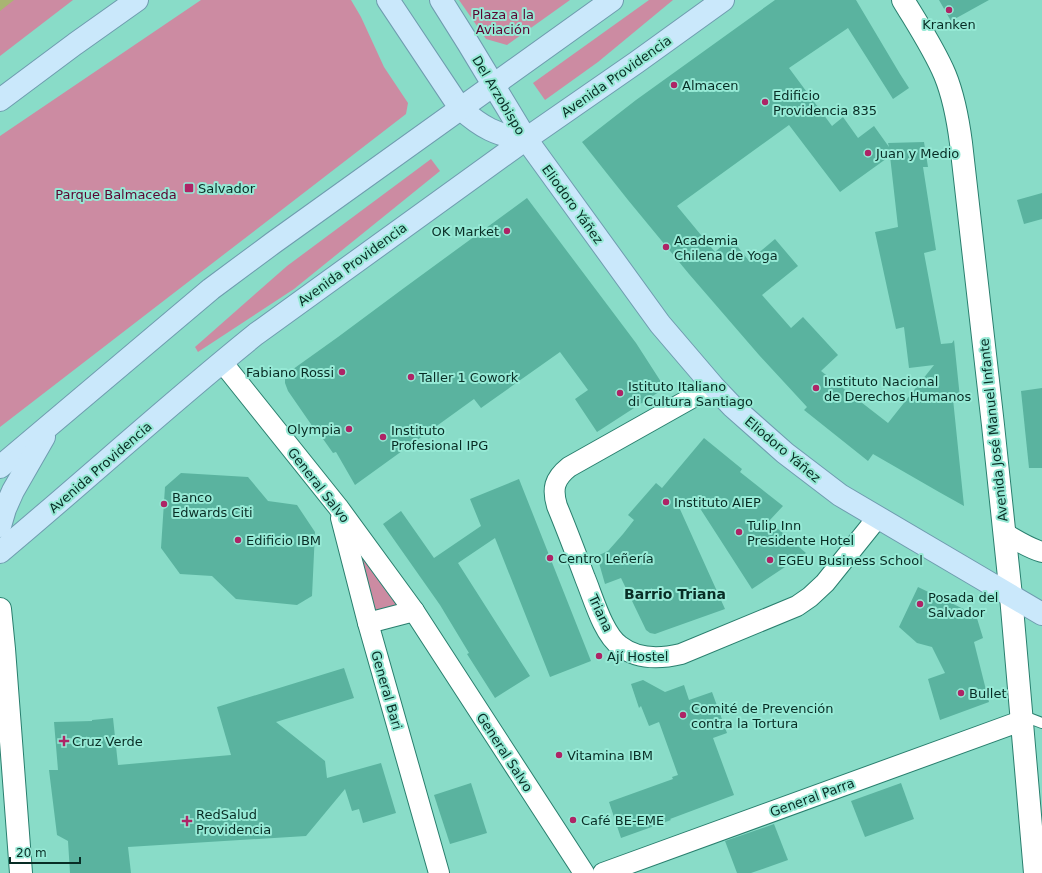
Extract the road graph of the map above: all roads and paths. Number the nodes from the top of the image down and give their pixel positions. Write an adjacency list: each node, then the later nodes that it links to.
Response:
1 (137, 0): 8 (main road)
2 (388, 0): 9 (main road, Del Arzobispo)
3 (441, 0): 7 (main road, Del Arzobispo)
4 (612, 0): 7 (main road)
5 (723, 0): 10 (main road, Avenida Providencia)
6 (903, 0): 18 (street, Avenida José Manuel Infante)
7 (493, 85): 9 (main road); 10 (main road, Del Arzobispo)
8 (0, 100)
9 (460, 108): 10 (main road, Del Arzobispo); 13 (main road)
10 (526, 139): 11 (main road, Avenida Providencia); 12 (main road, Eliodoro Yáñez)
11 (222, 362): 15 (street, General Salvo); 19 (main road, Avenida Providencia)
12 (713, 386): 16 (main road, Eliodoro Yáñez); 16 (street, Triana)
13 (52, 424): 14 (main road); 17 (main road)
14 (0, 467)
15 (338, 507): 23 (street, General Salvo); 25 (street, General Bari)
16 (878, 517): 21 (main road, Eliodoro Yáñez)
17 (0, 526)
18 (1004, 532): 20 (street); 21 (street, Avenida José Manuel Infante)
19 (0, 552)
20 (1042, 552)
21 (1011, 596): 24 (main road, Eliodoro Yáñez); 26 (street, Avenida José Manuel Infante)
22 (0, 609): 27 (street)
23 (414, 611): 25 (street); 29 (street, General Salvo)
24 (1042, 614)
25 (368, 623): 28 (street, General Bari)
26 (1028, 720): 30 (street, General Parra); 31 (street, Avenida José Manuel Infante)
27 (21, 873)
28 (439, 873)
29 (584, 873)
30 (603, 873)
31 (1035, 873)

